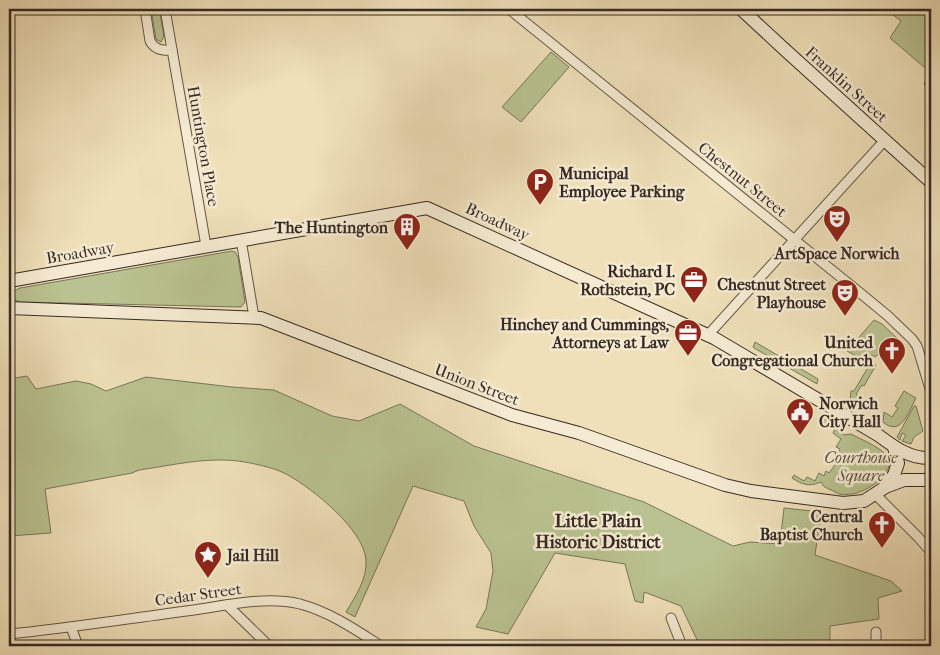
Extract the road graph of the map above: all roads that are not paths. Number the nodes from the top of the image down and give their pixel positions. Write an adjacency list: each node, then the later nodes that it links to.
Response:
1 (145, 9): 5 (street)
2 (165, 9): 5 (street, Huntington Place)
3 (509, 9): 9 (street, Chestnut Street)
4 (741, 9): 6 (main road, Franklin Street)
5 (172, 50): 10 (street, Huntington Place)
6 (885, 140): 7 (main road, Franklin Street); 9 (street)
7 (931, 182)
8 (241, 240): 10 (main road, Broadway); 13 (street); 14 (main road, Broadway)
9 (794, 240): 14 (street); 15 (street, Chestnut Street)
10 (206, 246): 11 (main road, Broadway)
11 (9, 281)
12 (9, 308): 13 (main road, Union Street)
13 (254, 317): 19 (main road, Union Street)
14 (708, 335): 16 (main road, Broadway)
15 (931, 392)
16 (894, 447): 17 (main road, Broadway); 19 (main road)
17 (931, 458)
18 (931, 480): 19 (main road)
19 (881, 491): 20 (street)
20 (931, 552)
21 (228, 605): 23 (street, Cedar Street); 27 (street); 28 (street, Cedar Street)
22 (671, 618): 29 (street)
23 (71, 627): 25 (street, Cedar Street); 26 (street)
24 (876, 632): 30 (street)
25 (10, 637)
26 (78, 646)
27 (269, 646)
28 (381, 646)
29 (682, 646)
30 (876, 646)

